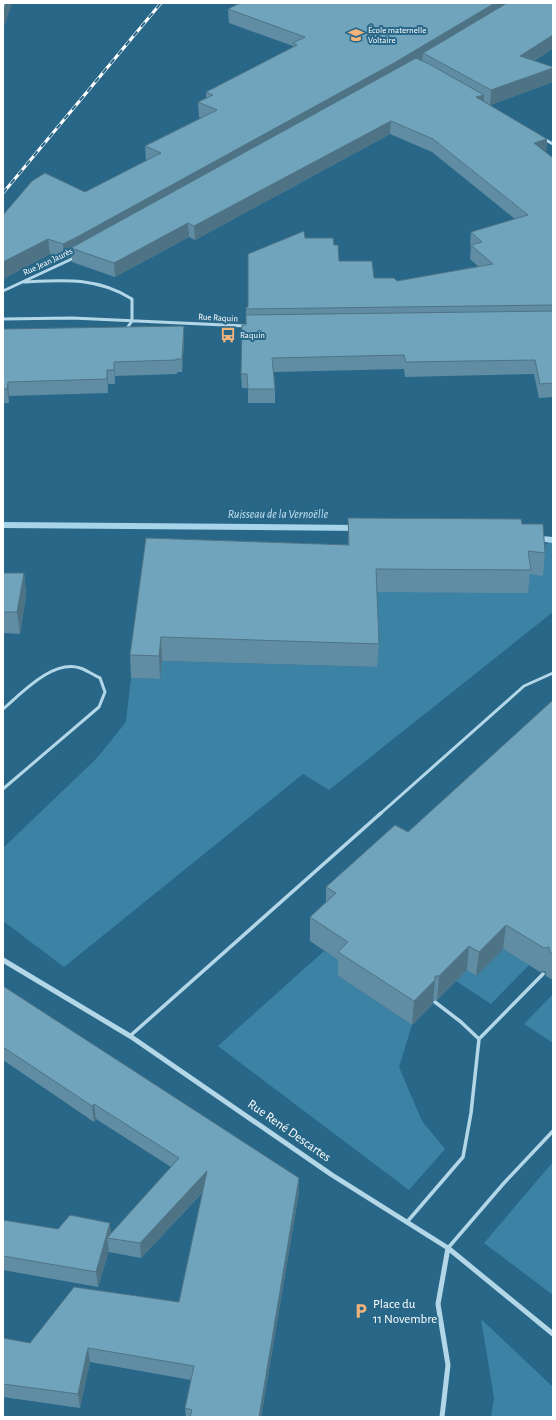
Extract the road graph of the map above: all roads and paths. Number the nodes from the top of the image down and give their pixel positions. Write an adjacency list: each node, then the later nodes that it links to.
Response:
1 (539, 136): 2 (street)
2 (553, 144)
3 (80, 255): 4 (street, Rue Jean Jaurès)
4 (21, 283): 5 (street, Rue Jean Jaurès); 7 (street, Rue Jean Jaurès)
5 (3, 291)
6 (3, 319): 7 (street, Rue Raquin)
7 (132, 320): 8 (street, Rue Raquin); 9 (street)
8 (250, 326)
9 (118, 331)
10 (553, 673): 16 (lane)
11 (3, 709): 12 (lane)
12 (3, 789)
13 (3, 960): 16 (street, Rue René Descartes)
14 (543, 974): 17 (lane)
15 (435, 1002): 17 (lane)
16 (130, 1036): 19 (street, Rue René Descartes)
17 (479, 1039): 19 (lane)
18 (553, 1131): 20 (lane)
19 (407, 1222): 20 (street, Rue René Descartes)
20 (448, 1248): 21 (street, Rue René Descartes); 22 (street)
21 (553, 1334)
22 (442, 1417)

